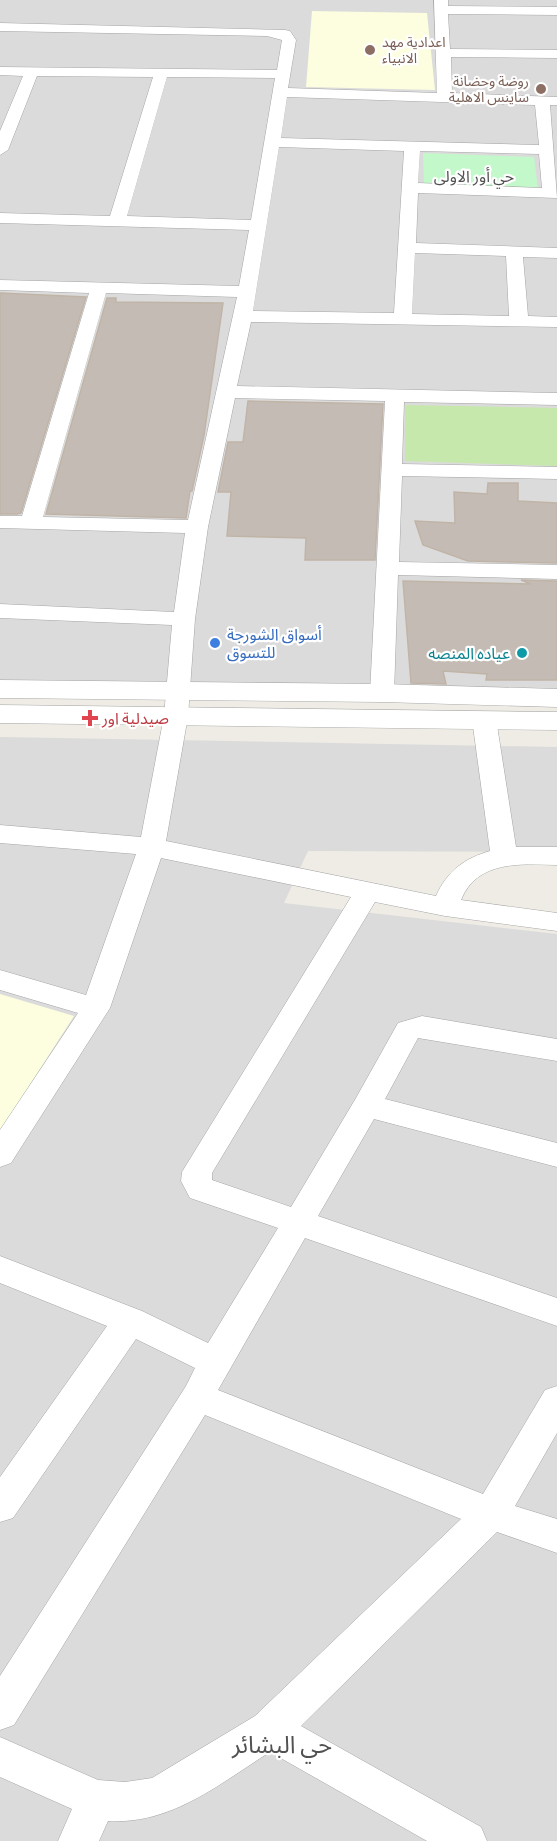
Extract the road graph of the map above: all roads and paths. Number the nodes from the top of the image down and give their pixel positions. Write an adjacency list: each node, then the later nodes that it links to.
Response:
1 (442, 5): 2 (street); 4 (street)
2 (557, 11)
3 (0, 27): 9 (street)
4 (445, 53): 5 (street); 10 (street)
5 (557, 54)
6 (0, 70): 7 (street)
7 (32, 71): 8 (street); 14 (street)
8 (160, 73): 9 (street); 19 (street)
9 (283, 83): 10 (street); 12 (street)
10 (446, 98): 11 (street)
11 (550, 100): 15 (street)
12 (274, 142): 13 (street); 20 (street)
13 (412, 147): 15 (street); 16 (street)
14 (0, 150)
15 (547, 150): 17 (street)
16 (410, 188): 17 (street); 21 (street)
17 (554, 193)
18 (0, 218): 19 (street)
19 (117, 221): 20 (street)
20 (259, 225): 26 (street)
21 (406, 248): 22 (street); 28 (street)
22 (514, 251): 23 (street); 29 (street)
23 (557, 253)
24 (0, 285): 25 (street)
25 (99, 288): 26 (street); 37 (street)
26 (246, 292): 27 (street)
27 (243, 316): 28 (street); 31 (street)
28 (403, 320): 29 (street)
29 (519, 321): 30 (street)
30 (557, 322)
31 (227, 393): 32 (street); 38 (street)
32 (394, 395): 33 (street); 34 (street)
33 (557, 399)
34 (393, 470): 35 (street); 39 (street)
35 (557, 474)
36 (0, 522): 37 (street)
37 (31, 523): 38 (street)
38 (197, 527): 42 (street)
39 (389, 568): 40 (street); 44 (street)
40 (557, 572)
41 (0, 611): 42 (street)
42 (184, 619): 46 (street)
43 (0, 689): 46 (street)
44 (382, 693): 45 (street); 46 (street)
45 (557, 698)
46 (177, 703): 47 (street); 48 (street); 51 (street)
47 (0, 714)
48 (484, 719): 49 (street); 52 (street)
49 (557, 721)
50 (0, 834): 51 (street)
51 (152, 847): 54 (street); 58 (street)
52 (504, 855): 53 (street); 55 (street)
53 (557, 856)
54 (367, 892): 55 (street); 63 (street)
55 (445, 907): 56 (street)
56 (557, 922)
57 (0, 980): 58 (street)
58 (96, 1008): 61 (street)
59 (557, 1050): 60 (street)
60 (367, 1106): 62 (street); 63 (street)
61 (0, 1155)
62 (557, 1155)
63 (299, 1221): 65 (street); 67 (street)
64 (0, 1269): 66 (street)
65 (557, 1312)
66 (130, 1322): 67 (street); 70 (street)
67 (215, 1362): 68 (street)
68 (198, 1397): 71 (street); 73 (street)
69 (557, 1401): 71 (street)
70 (0, 1506)
71 (491, 1514): 72 (street); 74 (street)
72 (557, 1536)
73 (0, 1711)
74 (269, 1730): 76 (street); 78 (street)
75 (0, 1757): 76 (street)
76 (97, 1800): 77 (street)
77 (78, 1841)
78 (467, 1841)

